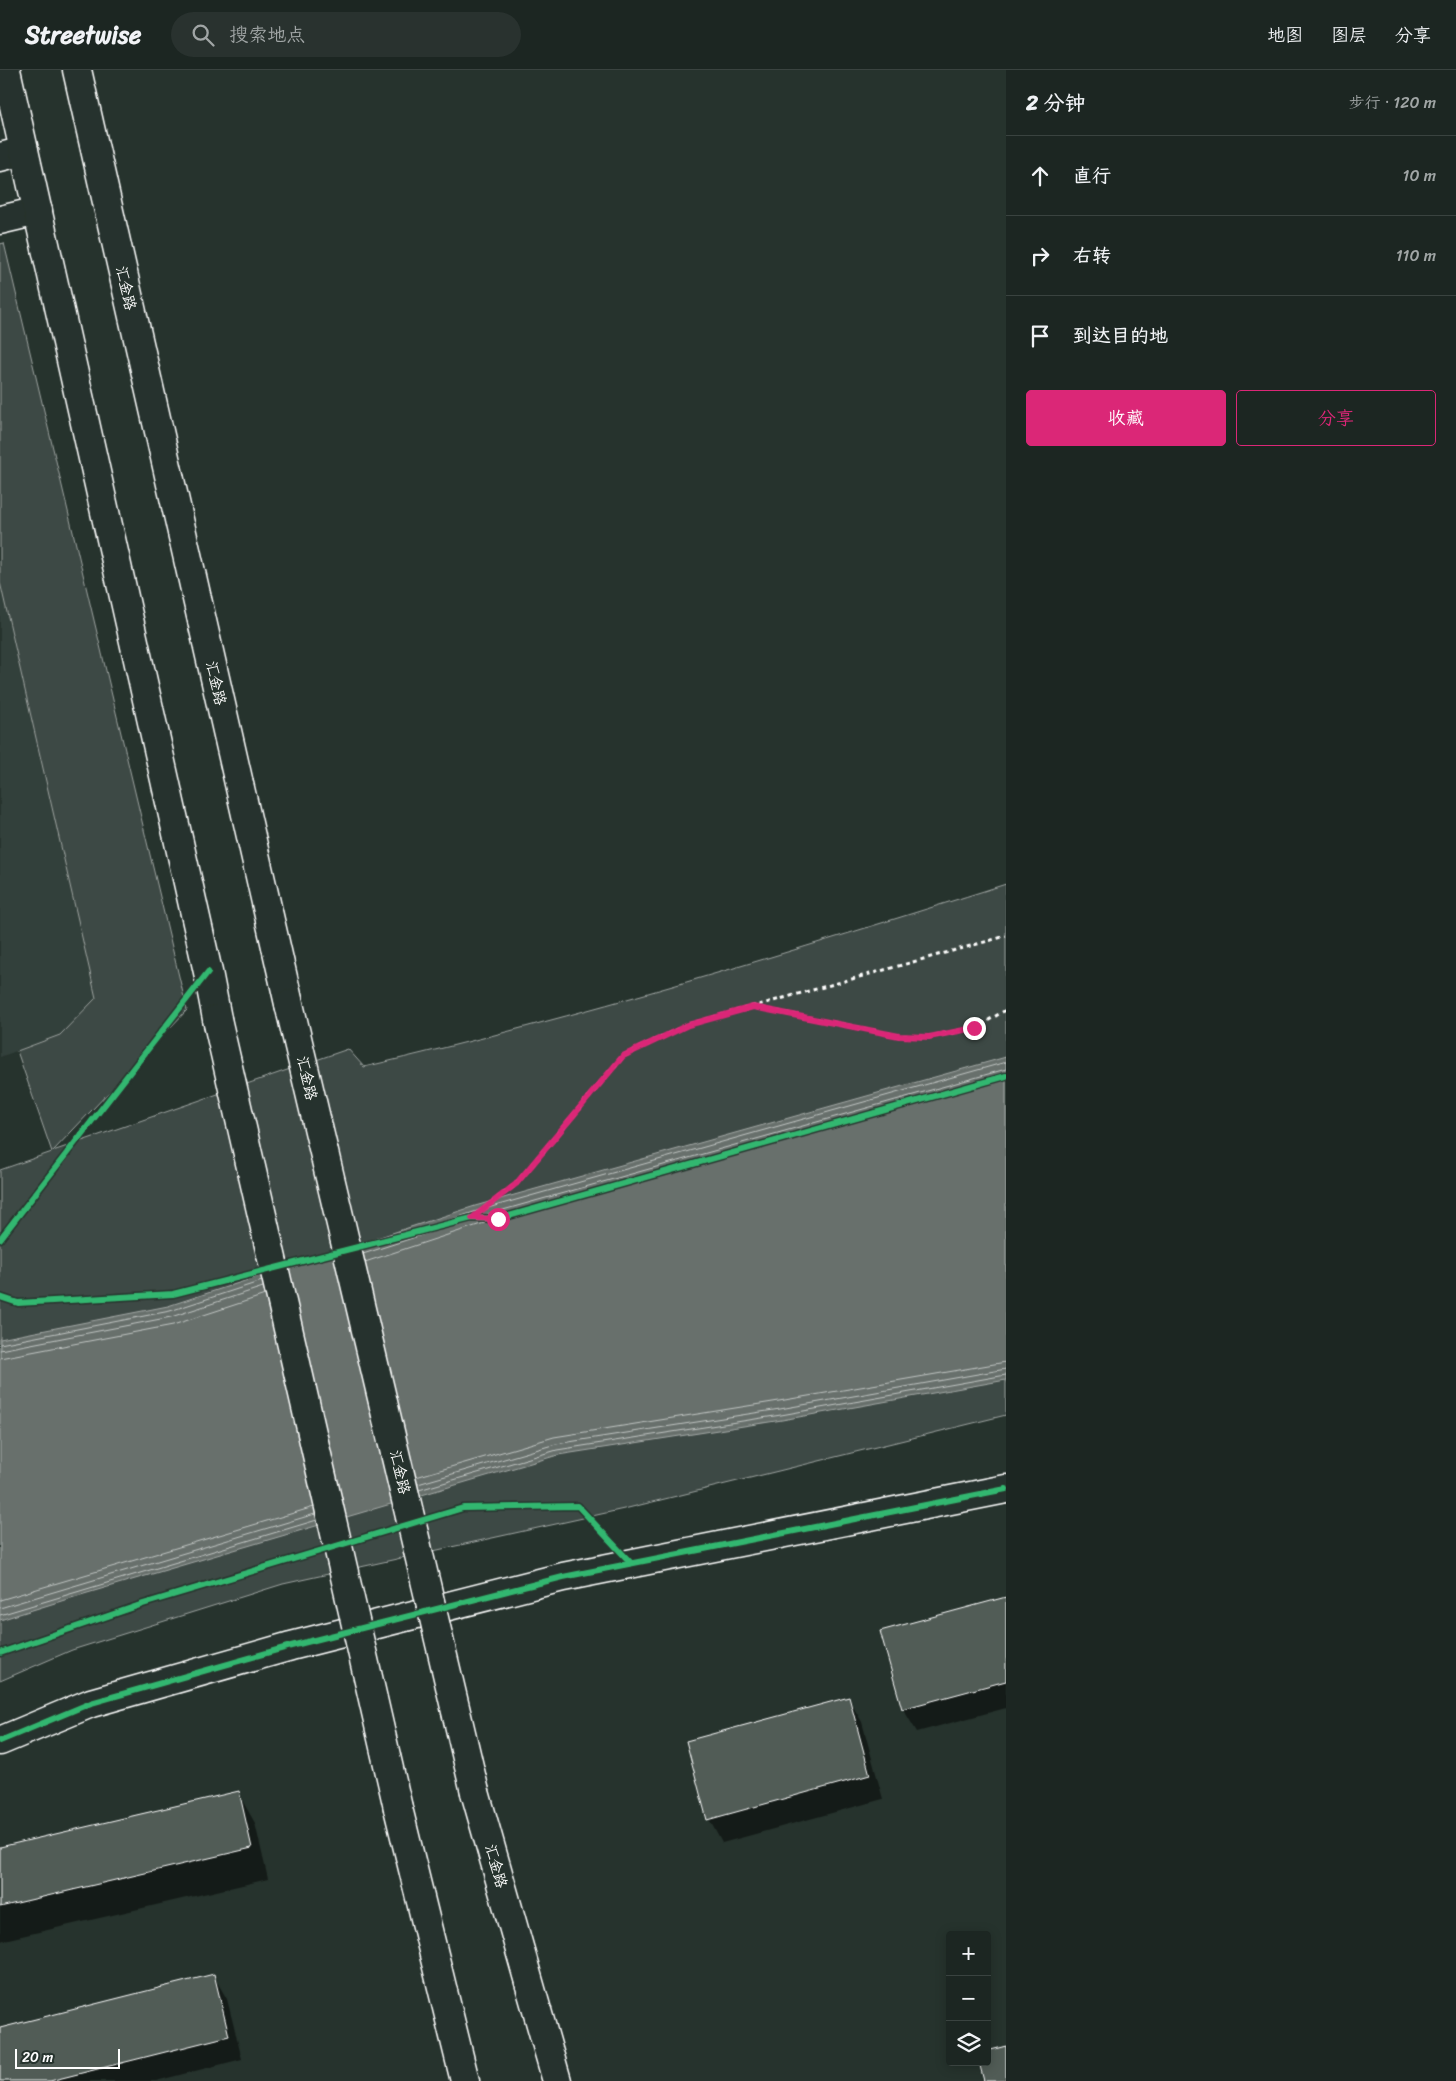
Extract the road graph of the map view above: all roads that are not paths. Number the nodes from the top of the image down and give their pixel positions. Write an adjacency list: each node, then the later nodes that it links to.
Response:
1 (6, 70): 3 (main road)
2 (77, 70): 9 (main road, 汇金路, bridge)
3 (12, 154): 4 (main road)
4 (38, 211): 5 (main road); 8 (main road, bridge)
5 (0, 220)
6 (1006, 1489): 7 (main road)
7 (0, 1741)
8 (465, 2081)
9 (557, 2081)

